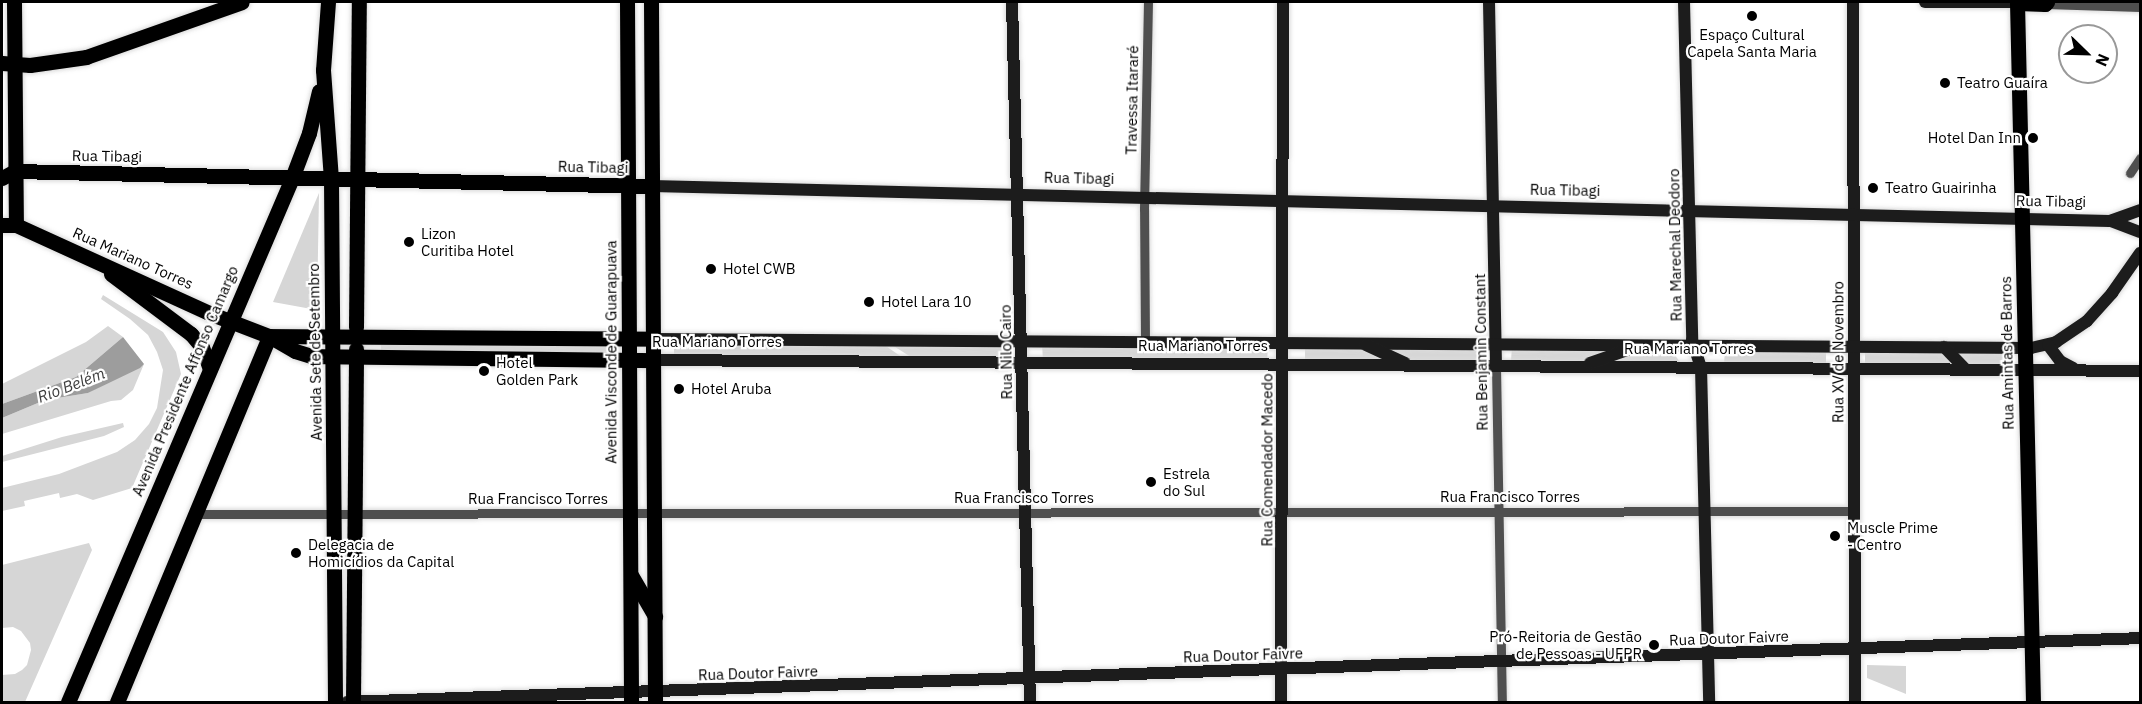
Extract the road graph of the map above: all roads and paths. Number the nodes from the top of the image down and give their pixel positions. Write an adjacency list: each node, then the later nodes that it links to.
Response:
1 (9, 2): 17 (main road)
2 (242, 2): 19 (main road)
3 (328, 2): 20 (main road, Avenida Sete de Setembro)
4 (358, 2): 27 (main road)
5 (627, 2): 21 (main road, Avenida Visconde de Guarapuava)
6 (651, 2): 18 (main road)
7 (1012, 2): 30 (main road, Rua Nilo Cairo)
8 (1148, 2): 31 (street, Travessa Itararé)
9 (1283, 2): 32 (main road, Rua Comendador Macedo)
10 (1489, 2): 33 (main road, Rua Benjamin Constant)
11 (1684, 2): 35 (main road, Rua Marechal Deodoro)
12 (1853, 2): 36 (main road, Rua XV de Novembro)
13 (1925, 2): 14 (main road)
14 (2017, 2): 15 (main road); 37 (main road, Rua Amintas de Barros)
15 (2046, 3): 16 (street)
16 (2140, 6)
17 (13, 9): 19 (main road)
18 (651, 63): 21 (main road); 29 (main road)
19 (7, 64): 24 (main road)
20 (323, 70): 25 (main road, Avenida Presidente Affonso Camargo); 26 (main road, Avenida Sete de Setembro)
21 (627, 94): 28 (main road, Avenida Visconde de Guarapuava)
22 (2140, 158): 23 (street)
23 (2130, 173)
24 (8, 175): 25 (main road, Rua Tibagi); 40 (main road)
25 (292, 178): 26 (main road, Rua Tibagi); 45 (main road, Avenida Presidente Affonso Camargo)
26 (331, 179): 27 (main road, Rua Tibagi); 48 (main road, Avenida Sete de Setembro)
27 (359, 179): 28 (main road, Rua Tibagi); 46 (main road)
28 (628, 186): 29 (main road, Rua Tibagi); 39 (main road, Avenida Visconde de Guarapuava)
29 (652, 186): 30 (main road, Rua Tibagi); 44 (main road)
30 (1017, 195): 31 (main road, Rua Tibagi); 52 (main road, Rua Nilo Cairo)
31 (1145, 198): 32 (main road, Rua Tibagi); 53 (street, Travessa Itararé)
32 (1282, 201): 33 (main road, Rua Tibagi); 54 (main road, Rua Comendador Macedo)
33 (1493, 206): 35 (main road, Rua Tibagi); 56 (main road, Rua Benjamin Constant)
34 (2140, 210): 38 (main road, Rua Tibagi)
35 (1689, 211): 36 (main road, Rua Tibagi); 59 (main road, Rua Marechal Deodoro)
36 (1852, 214): 37 (main road, Rua Tibagi); 60 (main road, Rua XV de Novembro)
37 (2022, 219): 38 (main road, Rua Tibagi); 62 (main road, Rua Amintas de Barros)
38 (2110, 220): 41 (main road)
39 (628, 224): 44 (main road); 49 (main road, Avenida Visconde de Guarapuava)
40 (9, 225): 43 (main road, Rua Mariano Torres)
41 (2140, 232)
42 (2140, 253): 57 (main road)
43 (86, 256): 45 (main road, Rua Mariano Torres); 75 (main road)
44 (653, 258): 50 (main road)
45 (230, 321): 47 (main road, Rua Mariano Torres); 75 (main road, Avenida Presidente Affonso Camargo)
46 (356, 332): 48 (main road, Rua Mariano Torres); 49 (main road, Rua Mariano Torres); 64 (main road)
47 (269, 336): 48 (main road, Rua Mariano Torres); 63 (main road, Rua Mariano Torres); 89 (main road)
48 (333, 337): 63 (main road, Avenida Sete de Setembro)
49 (629, 339): 50 (main road, Rua Mariano Torres); 65 (main road, Avenida Visconde de Guarapuava)
50 (653, 339): 51 (main road, Rua Mariano Torres); 66 (main road)
51 (881, 340): 52 (main road, Rua Mariano Torres); 67 (main road)
52 (1021, 341): 53 (main road, Rua Mariano Torres); 68 (main road, Rua Nilo Cairo)
53 (1145, 342): 54 (main road, Rua Mariano Torres)
54 (1282, 343): 55 (main road, Rua Mariano Torres); 69 (main road, Rua Comendador Macedo)
55 (1362, 344): 56 (main road, Rua Mariano Torres); 70 (main road)
56 (1496, 345): 58 (main road, Rua Mariano Torres); 71 (main road, Rua Benjamin Constant)
57 (2048, 345): 62 (main road, Rua Mariano Torres); 78 (main road)
58 (1641, 346): 59 (main road, Rua Mariano Torres); 72 (main road)
59 (1693, 346): 60 (main road, Rua Mariano Torres); 73 (main road, Rua Marechal Deodoro)
60 (1854, 347): 61 (main road, Rua Mariano Torres); 74 (main road, Rua XV de Novembro)
61 (1944, 348): 62 (main road, Rua Mariano Torres); 76 (main road)
62 (2025, 348): 77 (main road, Rua Amintas de Barros)
63 (333, 358): 64 (main road, Rua Mariano Torres); 91 (main road, Avenida Sete de Setembro)
64 (356, 358): 65 (main road, Rua Mariano Torres); 90 (main road)
65 (629, 360): 66 (main road, Rua Mariano Torres); 81 (main road, Avenida Visconde de Guarapuava)
66 (653, 360): 67 (main road, Rua Mariano Torres); 80 (main road)
67 (913, 362): 68 (main road, Rua Mariano Torres)
68 (1022, 362): 69 (main road, Rua Mariano Torres); 88 (main road, Rua Nilo Cairo)
69 (1282, 364): 70 (main road, Rua Mariano Torres); 84 (main road, Rua Comendador Macedo)
70 (1410, 365): 71 (main road, Rua Mariano Torres)
71 (1496, 366): 72 (main road, Rua Mariano Torres); 85 (street, Rua Benjamin Constant)
72 (1580, 366): 73 (main road, Rua Mariano Torres)
73 (1701, 368): 74 (main road, Rua Mariano Torres); 82 (main road, Rua Marechal Deodoro)
74 (1854, 368): 76 (main road, Rua Mariano Torres); 83 (main road, Rua XV de Novembro)
75 (210, 369): 103 (main road, Avenida Presidente Affonso Camargo)
76 (1965, 369): 77 (main road, Rua Mariano Torres)
77 (2025, 370): 78 (main road, Rua Mariano Torres); 95 (main road, Rua Amintas de Barros)
78 (2080, 370): 79 (main road, Rua Mariano Torres)
79 (2140, 371)
80 (654, 429): 81 (main road); 87 (main road)
81 (630, 468): 86 (main road, Avenida Visconde de Guarapuava)
82 (1705, 511): 83 (street, Rua Francisco Torres); 85 (street, Rua Francisco Torres); 97 (main road, Rua Marechal Deodoro)
83 (1854, 511): 96 (main road, Rua XV de Novembro)
84 (1282, 512): 85 (street, Rua Francisco Torres); 88 (street, Rua Francisco Torres); 99 (main road, Rua Comendador Macedo)
85 (1498, 512): 98 (street, Rua Benjamin Constant)
86 (630, 513): 87 (street, Rua Francisco Torres); 90 (street, Rua Francisco Torres); 92 (main road, Avenida Visconde de Guarapuava)
87 (654, 513): 88 (street, Rua Francisco Torres); 93 (main road)
88 (1026, 513): 100 (main road, Rua Nilo Cairo)
89 (195, 514): 91 (street, Rua Francisco Torres); 104 (main road)
90 (353, 514): 91 (street, Rua Francisco Torres); 107 (main road)
91 (335, 516): 105 (main road, Avenida Sete de Setembro)
92 (630, 574): 93 (main road); 101 (main road, Avenida Visconde de Guarapuava)
93 (655, 616): 102 (main road)
94 (2140, 638): 95 (main road, Rua Doutor Faivre)
95 (2032, 643): 96 (main road, Rua Doutor Faivre); 113 (main road, Rua Amintas de Barros)
96 (1854, 649): 97 (main road, Rua Doutor Faivre); 112 (main road, Rua XV de Novembro)
97 (1708, 654): 98 (main road, Rua Doutor Faivre); 111 (main road, Rua Marechal Deodoro)
98 (1501, 661): 99 (main road, Rua Doutor Faivre); 110 (street, Rua Benjamin Constant)
99 (1281, 669): 100 (main road, Rua Doutor Faivre); 109 (main road, Rua Comendador Macedo)
100 (1030, 678): 102 (main road, Rua Doutor Faivre); 108 (main road, Rua Nilo Cairo)
101 (631, 697): 102 (main road, Rua Doutor Faivre); 107 (main road, Rua Doutor Faivre)
102 (655, 697)
103 (68, 702)
104 (117, 702)
105 (335, 702)
106 (347, 702): 107 (main road, Rua Doutor Faivre)
107 (353, 702)
108 (1030, 702)
109 (1281, 702)
110 (1502, 702)
111 (1709, 702)
112 (1855, 702)
113 (2033, 702)

